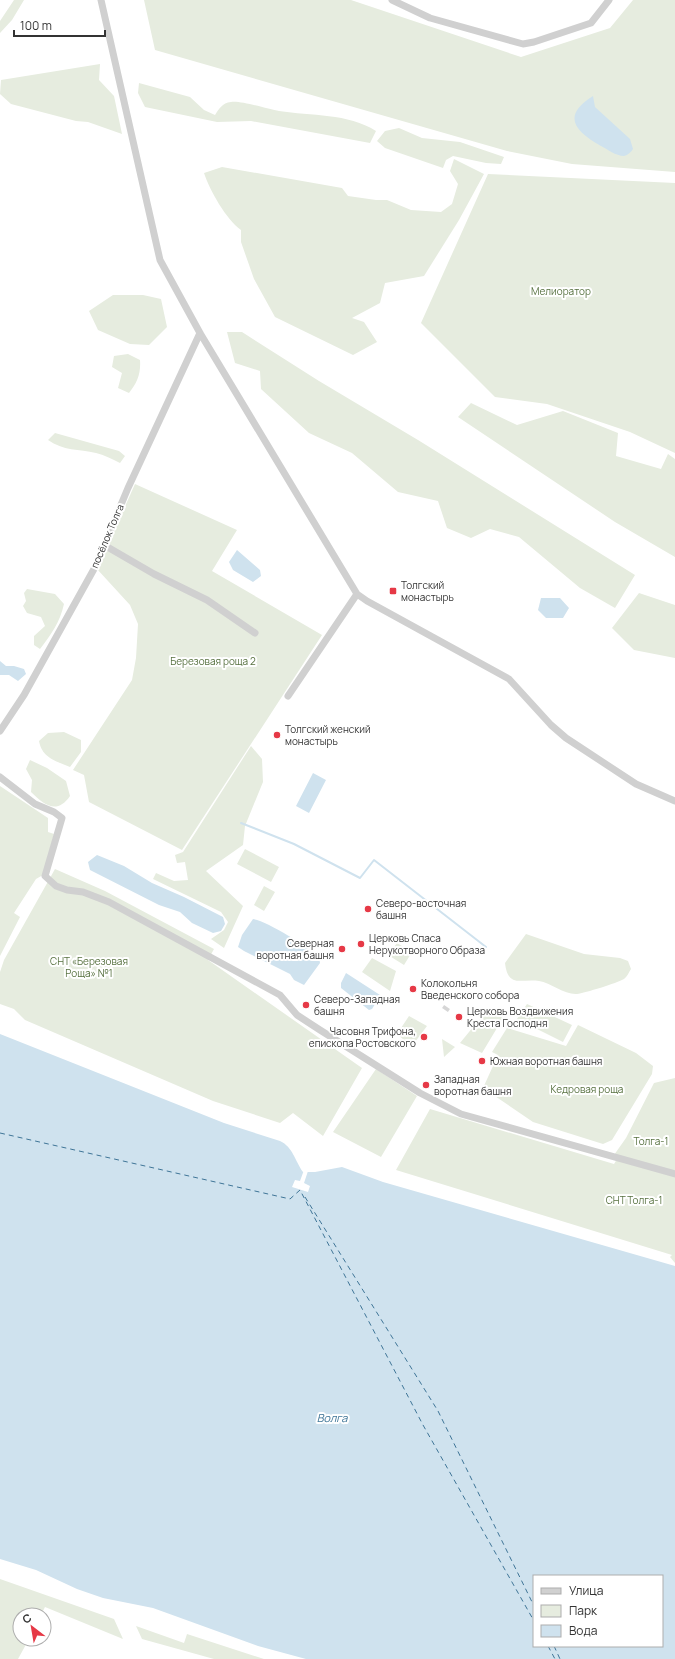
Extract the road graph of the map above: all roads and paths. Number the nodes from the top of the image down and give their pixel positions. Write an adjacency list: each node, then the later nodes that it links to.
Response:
1 (101, 0): 4 (street)
2 (392, 0): 3 (street)
3 (610, 0)
4 (200, 333): 5 (street, посёлок Толга); 6 (street)
5 (104, 545): 7 (street); 9 (street, посёлок Толга)
6 (357, 594): 8 (street); 11 (street)
7 (255, 633)
8 (288, 696)
9 (0, 731)
10 (0, 777): 12 (street)
11 (675, 801)
12 (675, 1174)

